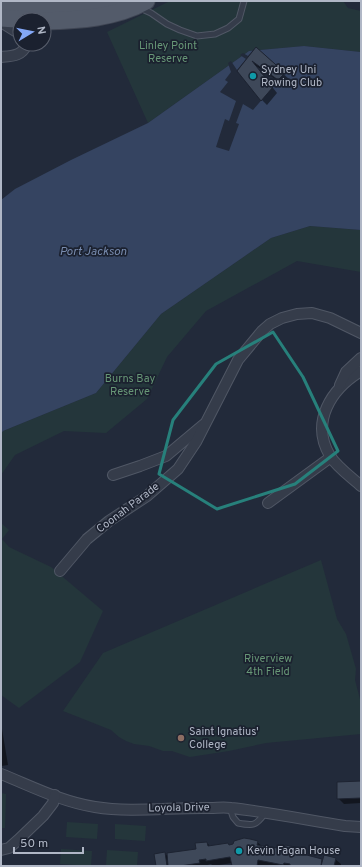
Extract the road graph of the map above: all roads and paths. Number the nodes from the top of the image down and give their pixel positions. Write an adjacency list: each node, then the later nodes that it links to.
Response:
1 (115, 1): 6 (main road)
2 (244, 1): 4 (lane)
3 (1, 3): 5 (main road)
4 (141, 3): 9 (main road)
5 (24, 12)
6 (45, 12)
7 (12, 17): 8 (main road)
8 (1, 18)
9 (52, 20)
10 (1, 22): 11 (street)
11 (12, 29)
12 (21, 52): 13 (street)
13 (1, 57)
14 (361, 333): 18 (street, Coonah Parade)
15 (361, 358): 17 (street)
16 (361, 371): 17 (street)
17 (337, 390): 19 (street)
18 (206, 422): 20 (street, Coonah Parade); 23 (street, Coonah Parade)
19 (331, 457): 21 (street); 22 (street)
20 (113, 475)
21 (361, 486)
22 (268, 503)
23 (60, 571)
24 (1, 774): 25 (street, Loyola Drive)
25 (55, 795): 26 (street, Loyola Drive); 29 (street)
26 (230, 808): 27 (street, Loyola Drive); 27 (lane)
27 (265, 813): 28 (street, Loyola Drive)
28 (361, 827)
29 (1, 850)

